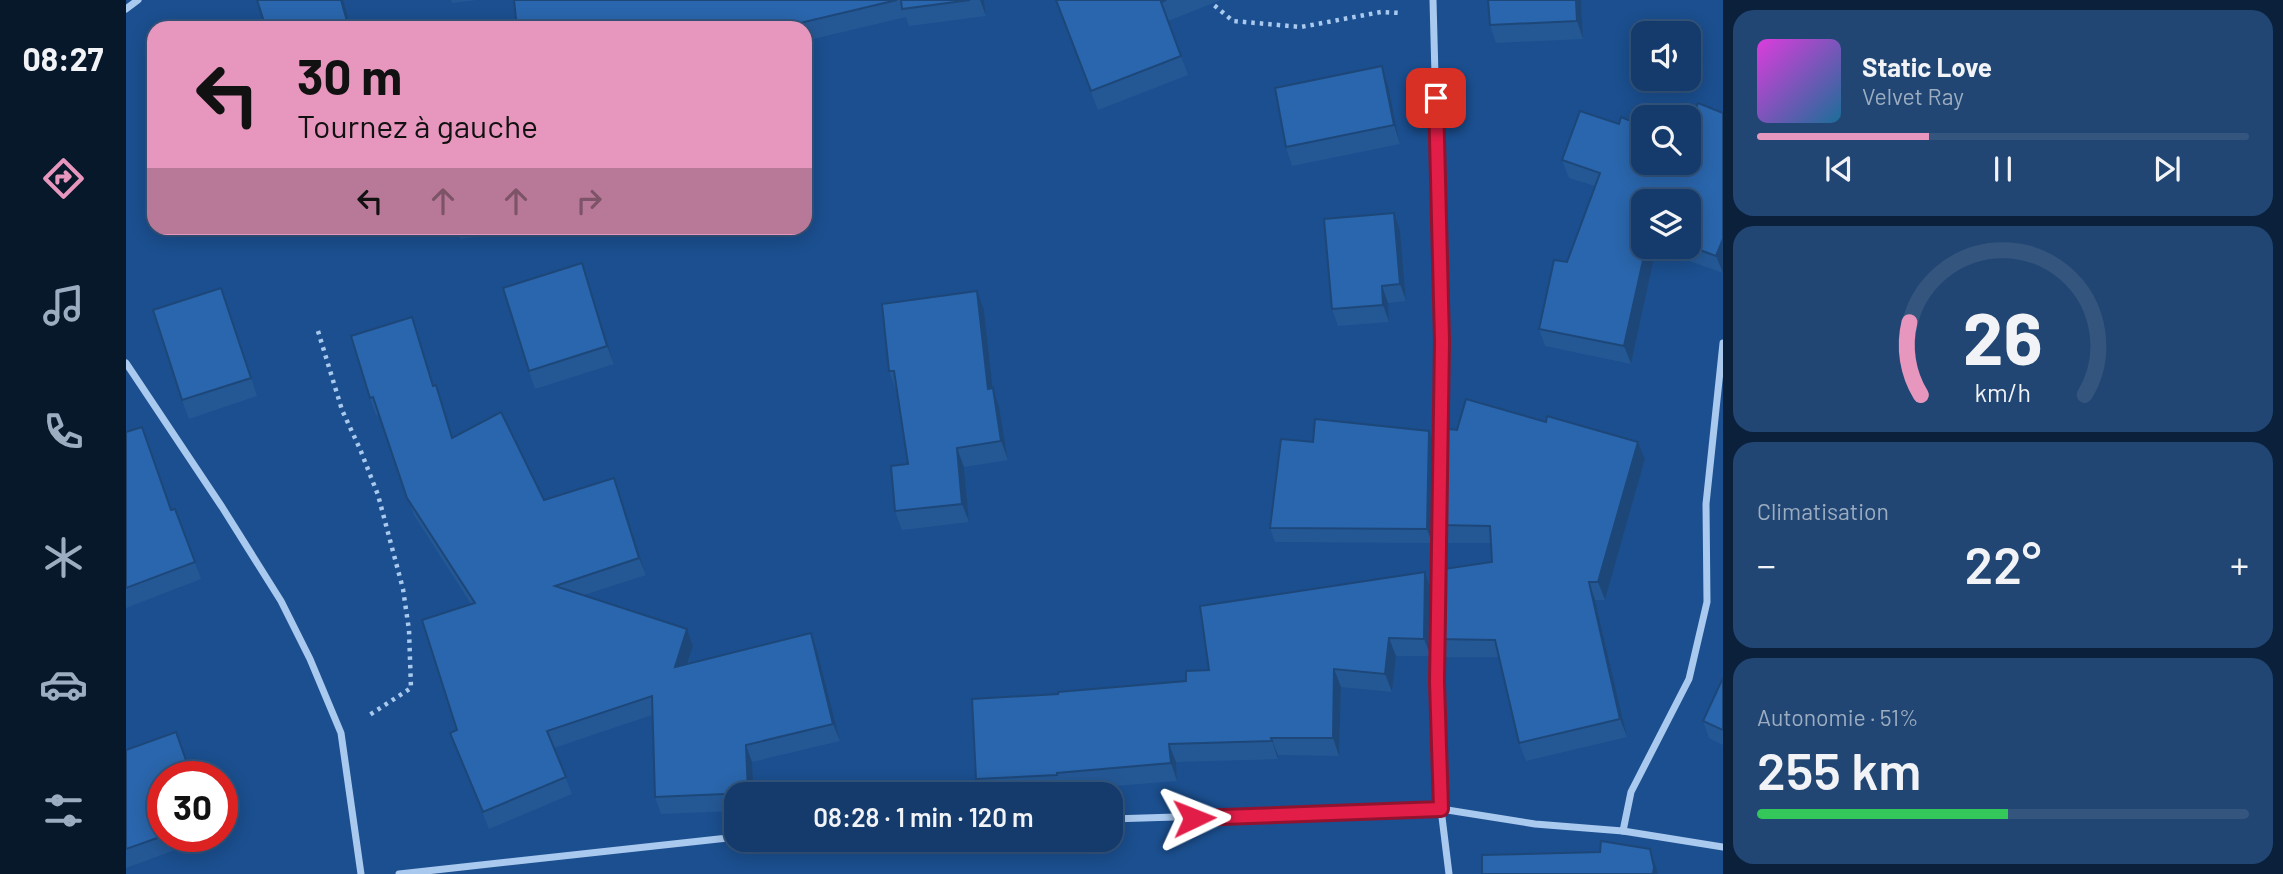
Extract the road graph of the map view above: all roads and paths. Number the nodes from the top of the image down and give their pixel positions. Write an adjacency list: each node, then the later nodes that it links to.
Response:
1 (138, 0): 4 (street)
2 (1208, 0): 5 (path)
3 (1433, 0): 5 (street)
4 (126, 9)
5 (1433, 14): 9 (street)
6 (318, 331): 13 (path)
7 (1723, 343): 16 (street)
8 (126, 363): 13 (street)
9 (1440, 450)
10 (1440, 518): 11 (street)
11 (1439, 586)
12 (1438, 627): 14 (street)
13 (341, 733): 19 (street)
14 (1441, 809): 15 (street); 16 (street); 21 (street)
15 (1123, 819)
16 (1623, 831): 18 (street)
17 (724, 838): 20 (street)
18 (1723, 847)
19 (361, 874)
20 (399, 874)
21 (1449, 874)

